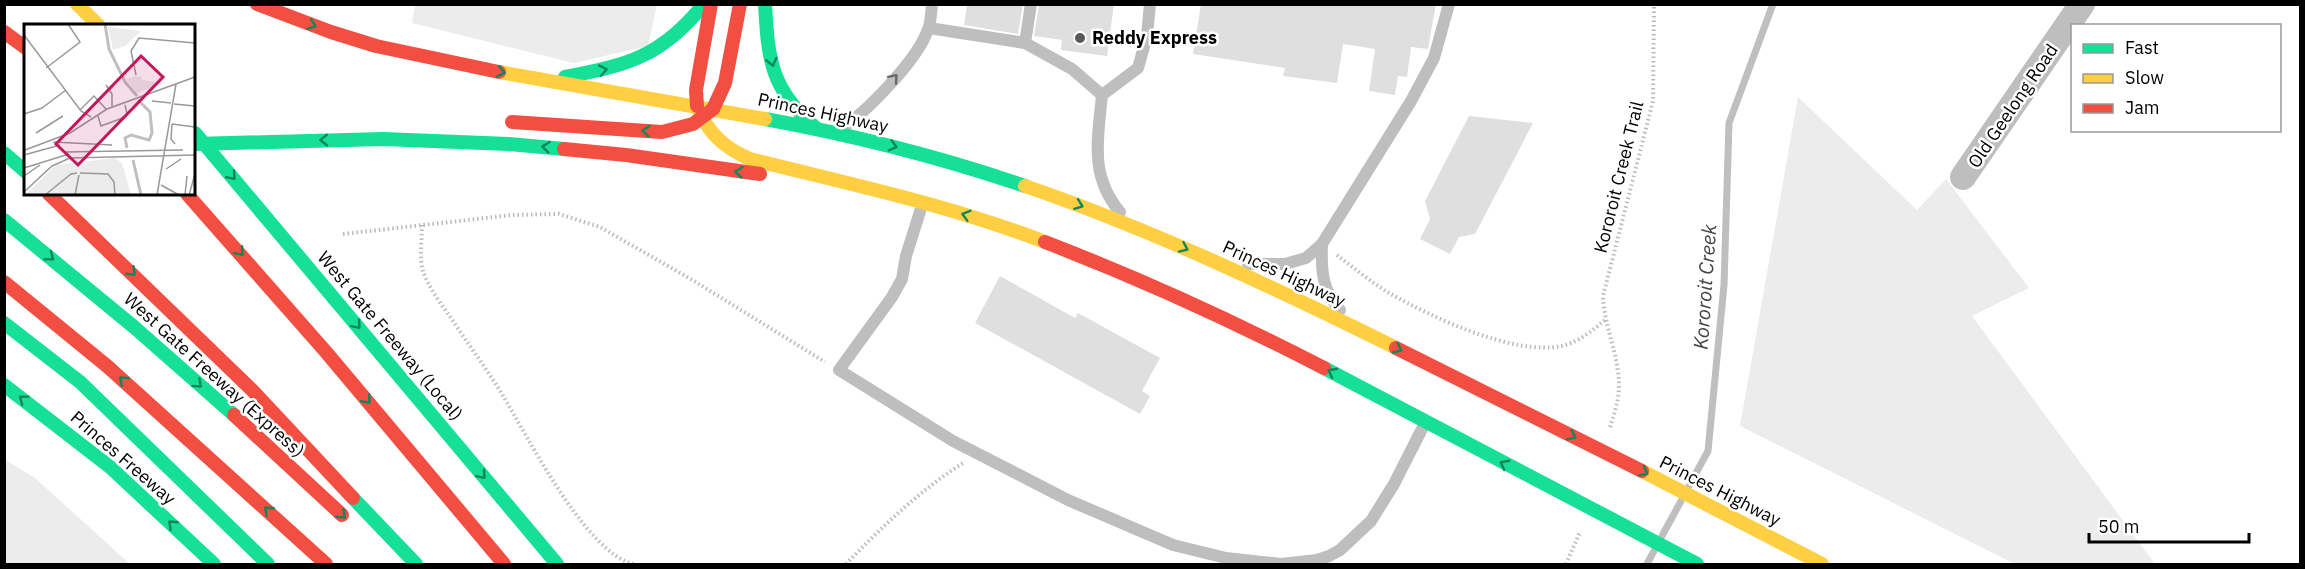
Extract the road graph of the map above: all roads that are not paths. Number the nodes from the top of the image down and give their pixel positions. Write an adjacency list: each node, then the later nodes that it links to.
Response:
1 (77, 4): 12 (main road)
2 (257, 4): 17 (main road, Princes Highway, one-way to 17)
3 (704, 4): 17 (main road, one-way to 3)
4 (711, 4): 20 (main road)
5 (740, 4): 19 (main road)
6 (765, 4): 23 (main road, one-way to 23)
7 (932, 4): 13 (lane)
8 (1031, 4): 15 (lane)
9 (1150, 4): 18 (lane)
10 (1449, 4): 41 (lane)
11 (2082, 4): 31 (street, Old Geelong Road)
12 (97, 24)
13 (929, 28): 15 (lane); 24 (lane, one-way to 13)
14 (4, 32): 16 (main road)
15 (1025, 43): 18 (lane)
16 (24, 47)
17 (546, 81): 20 (main road, Princes Highway)
18 (1102, 95): 39 (lane)
19 (713, 109): 20 (main road, Princes Highway); 23 (main road, Princes Highway)
20 (700, 112): 21 (main road, one-way to 21); 32 (main road)
21 (494, 122)
22 (429, 126): 26 (main road)
23 (816, 128): 24 (main road, Princes Highway)
24 (836, 132): 30 (main road, Princes Highway, one-way to 30)
25 (195, 133): 56 (main road, West Gate Freeway (Local), one-way to 56)
26 (383, 139): 27 (main road, one-way to 27); 32 (main road, one-way to 26)
27 (195, 144)
28 (8, 150): 29 (main road)
29 (24, 170)
30 (992, 175): 33 (main road); 39 (main road, Princes Highway, one-way to 39)
31 (1963, 177)
32 (840, 181): 36 (main road)
33 (983, 189)
34 (50, 195): 54 (main road, one-way to 54)
35 (188, 195): 55 (main road, one-way to 55)
36 (923, 202): 40 (main road, one-way to 36); 47 (lane)
37 (987, 206): 40 (main road)
38 (4, 220): 49 (main road, West Gate Freeway (Express), one-way to 49)
39 (1130, 224): 42 (main road, Princes Highway, one-way to 42)
40 (1004, 226): 47 (main road, one-way to 40)
41 (1322, 244): 42 (lane); 45 (lane)
42 (1217, 262): 45 (main road, Princes Highway)
43 (4, 282): 53 (main road, one-way to 43)
44 (4, 323): 48 (main road)
45 (1360, 330): 58 (main road, Princes Highway, one-way to 58)
46 (4, 385): 50 (main road, Princes Freeway, one-way to 46)
47 (1425, 422): 57 (main road, one-way to 47)
48 (129, 428): 51 (main road); 52 (main road)
49 (353, 526)
50 (214, 564)
51 (254, 564)
52 (268, 564)
53 (326, 564)
54 (416, 564)
55 (504, 564)
56 (556, 564)
57 (1697, 564)
58 (1822, 564)

